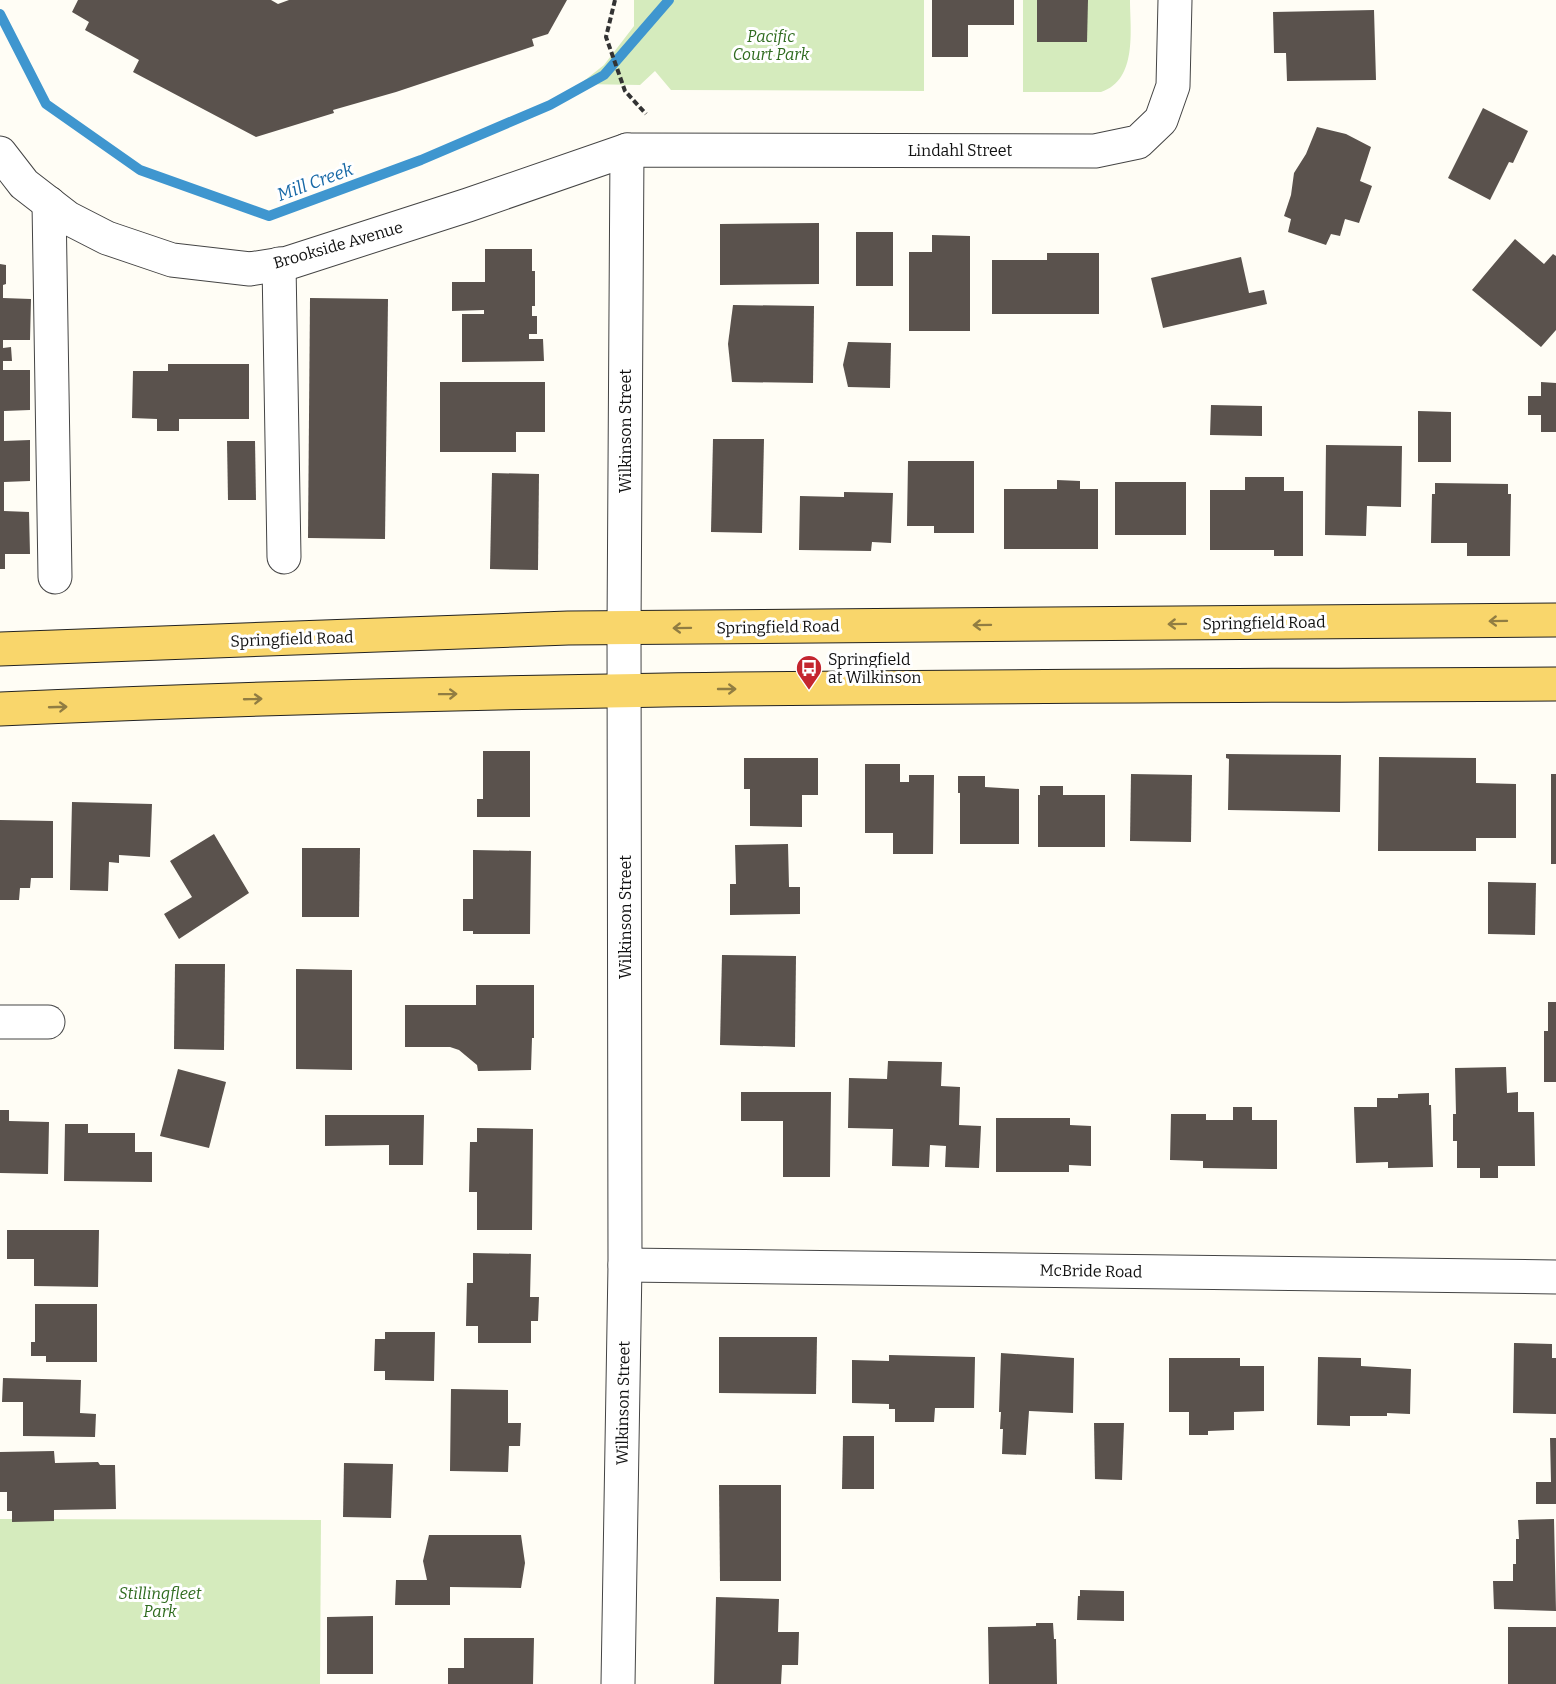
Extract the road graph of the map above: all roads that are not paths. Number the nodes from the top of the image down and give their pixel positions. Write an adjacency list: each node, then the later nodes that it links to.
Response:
1 (1175, 0): 2 (street, Lindahl Street)
2 (627, 150): 5 (street, Brookside Avenue); 9 (street, Wilkinson Street)
3 (0, 153): 4 (street, Brookside Avenue)
4 (49, 203): 5 (street, Brookside Avenue); 7 (street)
5 (279, 264): 6 (street)
6 (284, 557)
7 (55, 577)
8 (1556, 620): 9 (main road, Springfield Road, one-way to 9)
9 (624, 628): 10 (main road, Springfield Road); 12 (street, Wilkinson Street)
10 (0, 649)
11 (1556, 684): 12 (main road, one-way to 11)
12 (625, 690): 13 (main road, one-way to 12); 16 (street, Wilkinson Street)
13 (0, 710)
14 (0, 1022): 15 (street)
15 (48, 1022)
16 (625, 1265): 17 (street, McBride Road); 18 (street, Wilkinson Street)
17 (1556, 1277)
18 (618, 1684)

